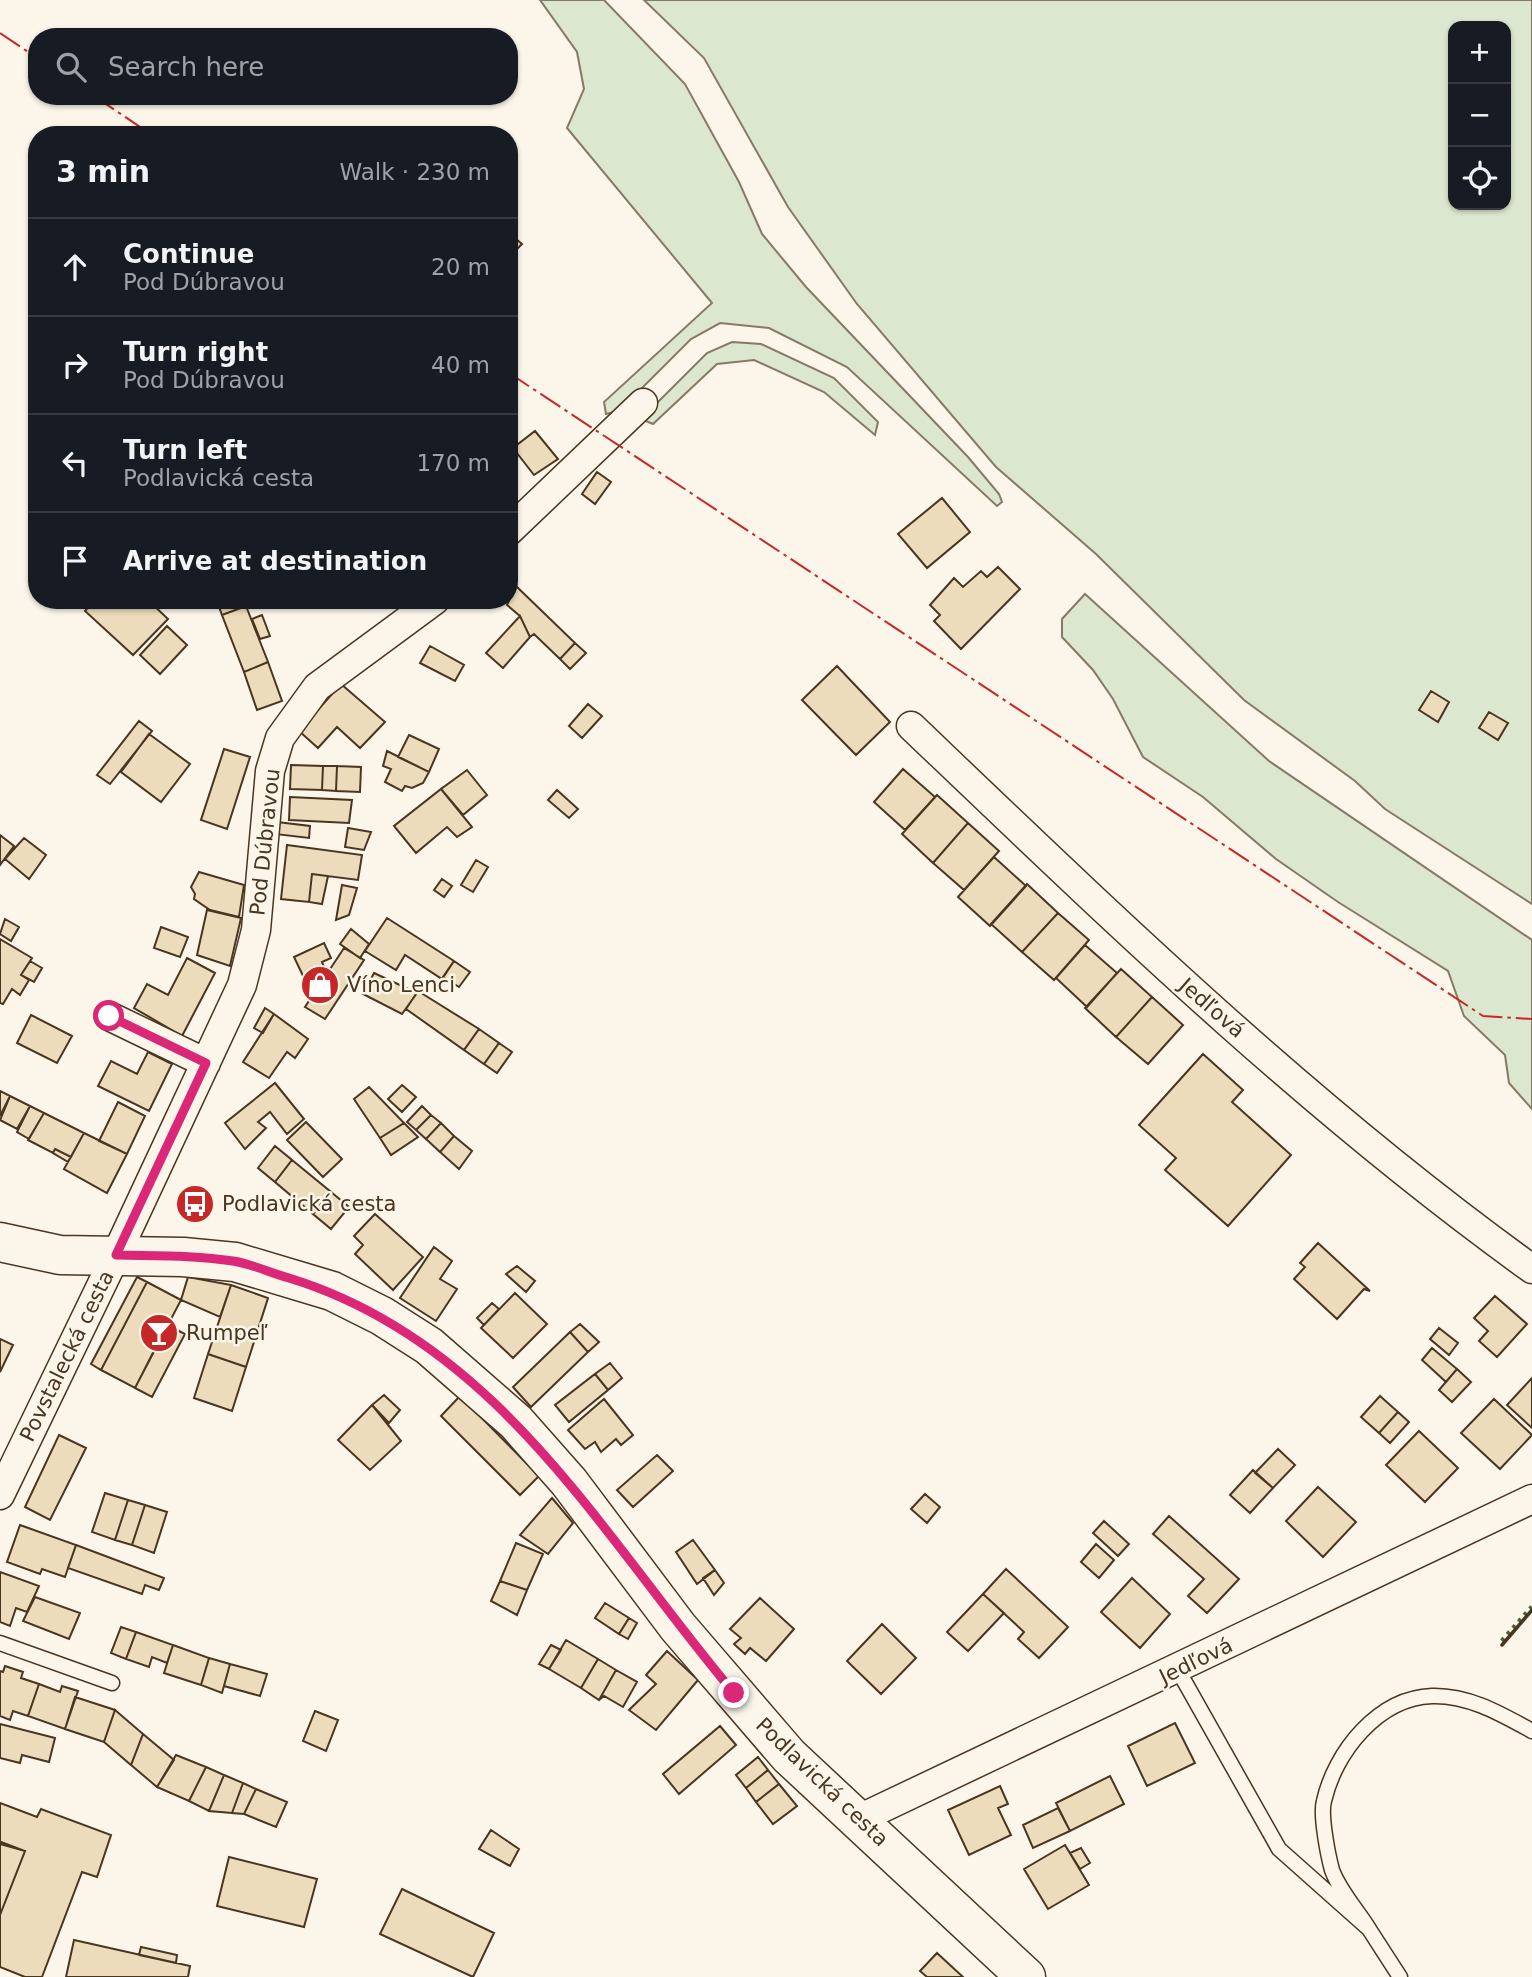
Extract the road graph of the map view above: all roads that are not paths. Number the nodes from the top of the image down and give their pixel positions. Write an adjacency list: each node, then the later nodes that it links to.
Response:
1 (643, 402): 2 (street)
2 (518, 522)
3 (423, 609): 6 (street, Pod Dúbravou)
4 (911, 726): 9 (street, Jedľová)
5 (109, 1016): 6 (street)
6 (206, 1063): 8 (street, Pod Dúbravou)
7 (0, 1242): 8 (main road, Podlavická cesta)
8 (116, 1255): 10 (street, Povstalecká cesta); 16 (main road, Podlavická cesta)
9 (1532, 1269)
10 (0, 1495)
11 (1532, 1499): 13 (street, Jedľová)
12 (0, 1643): 14 (lane)
13 (1178, 1670): 16 (street, Jedľová); 17 (lane)
14 (112, 1683)
15 (1532, 1731): 17 (lane)
16 (859, 1819): 18 (main road, Podlavická cesta)
17 (1369, 1929): 19 (lane)
18 (1026, 1977)
19 (1400, 1977)

